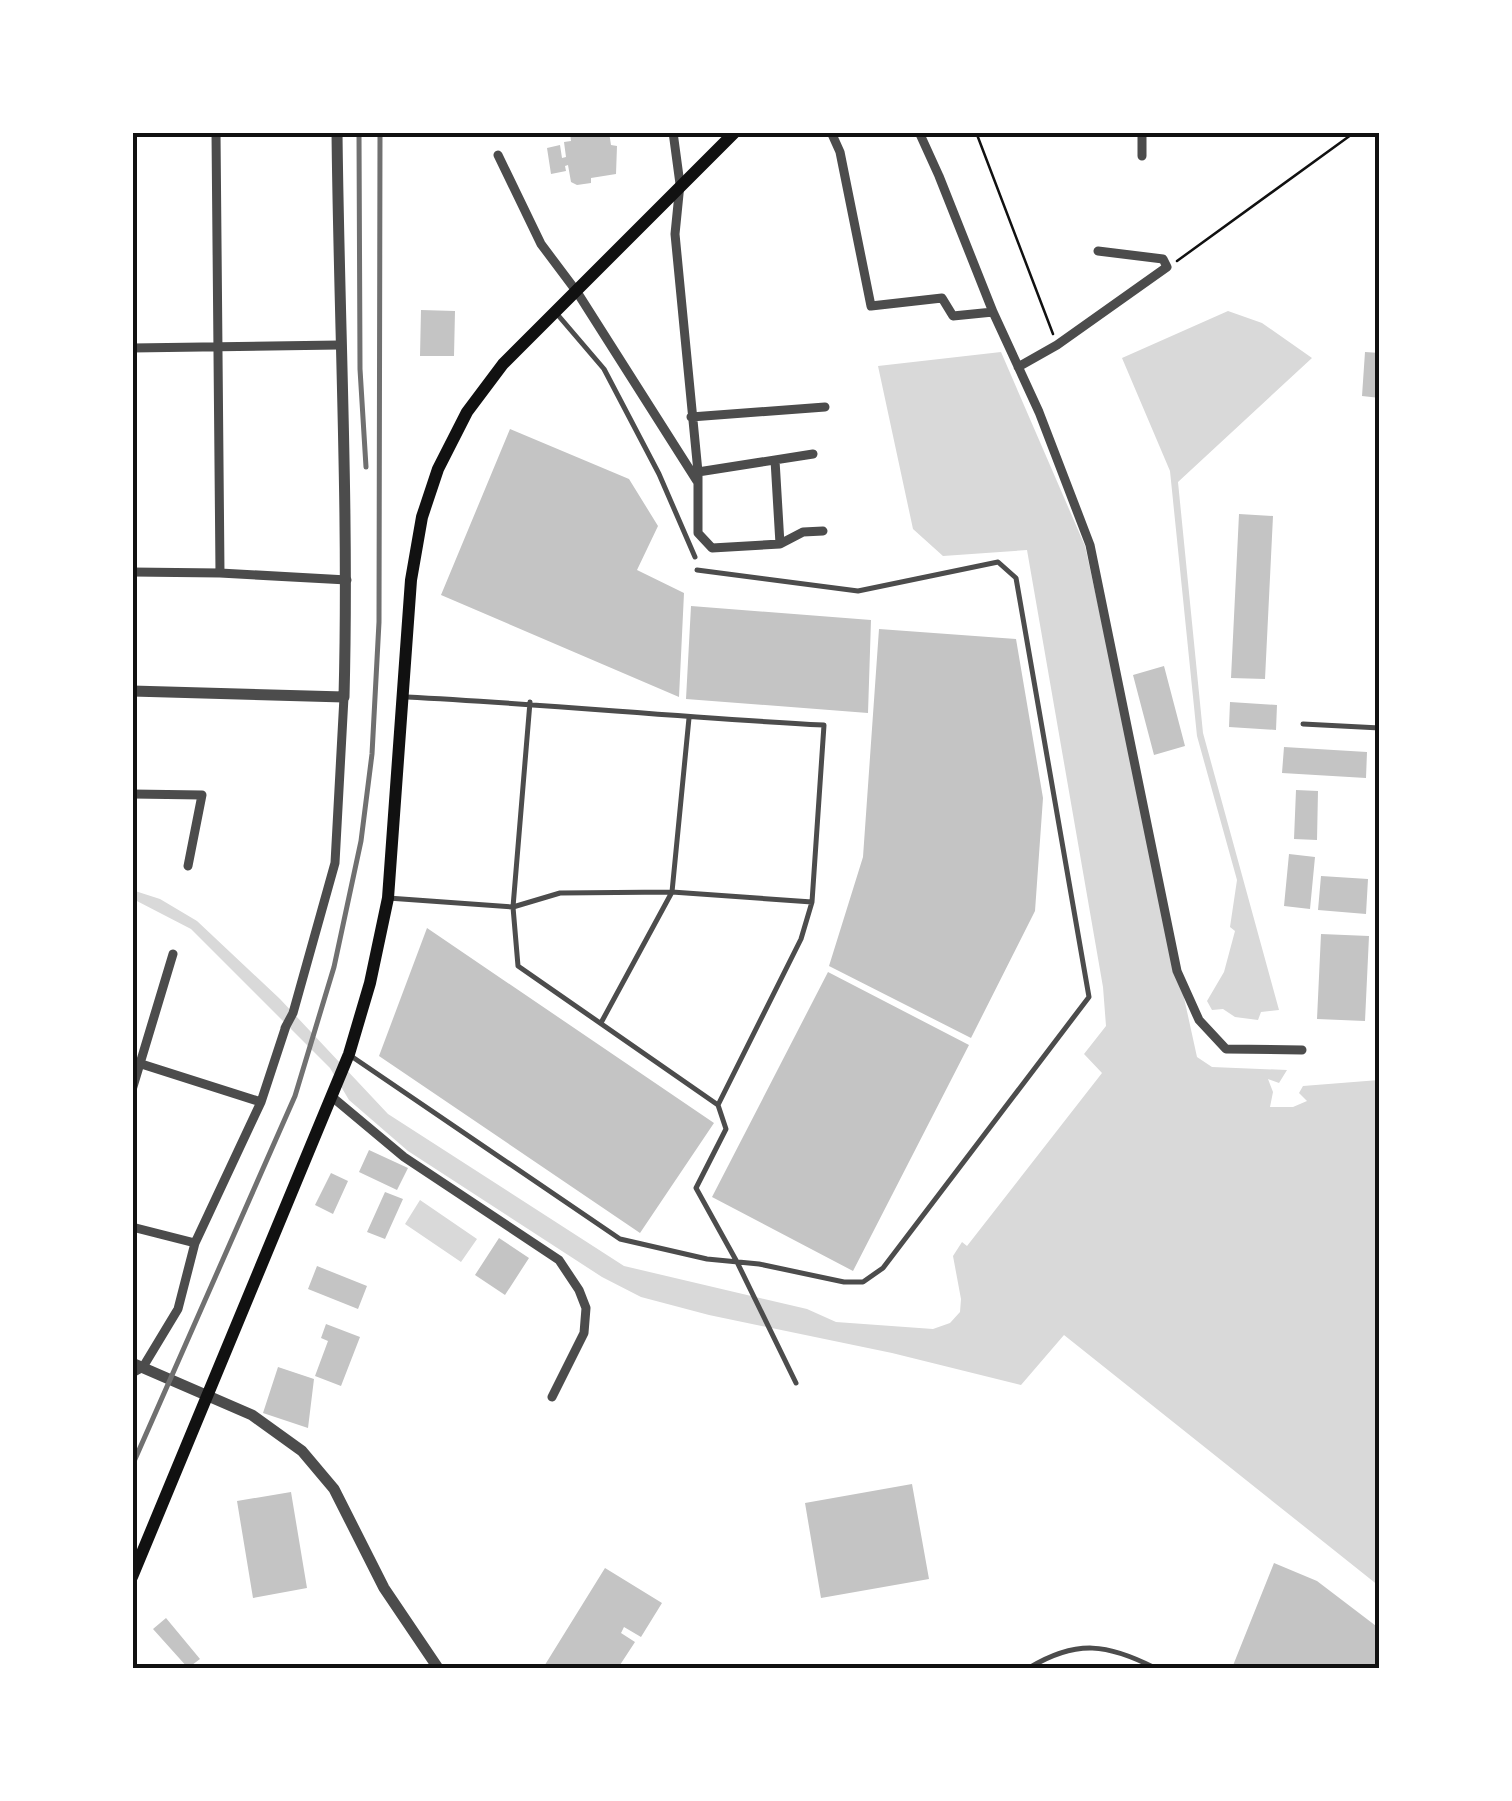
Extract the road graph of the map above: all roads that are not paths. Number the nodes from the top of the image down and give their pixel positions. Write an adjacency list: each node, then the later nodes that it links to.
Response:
1 (216, 132): 17 (street)
2 (337, 132): 15 (street)
3 (673, 132): 10 (street)
4 (734, 132): 10 (main road)
5 (831, 132): 14 (street)
6 (919, 132): 14 (street)
7 (1142, 132): 9 (street)
8 (498, 156): 12 (street)
9 (1142, 156)
10 (680, 184): 12 (main road); 20 (street)
11 (1098, 252): 18 (street)
12 (577, 292): 13 (main road); 24 (street)
13 (555, 312): 27 (lane); 33 (main road)
14 (993, 312): 18 (street)
15 (339, 345): 17 (street); 31 (street)
16 (132, 348): 17 (street)
17 (220, 348): 30 (street)
18 (1018, 367): 47 (street)
19 (825, 407): 20 (street)
20 (691, 417): 23 (street)
21 (813, 454): 22 (street)
22 (775, 460): 23 (street); 26 (street)
23 (698, 472): 24 (street)
24 (698, 484): 26 (street)
25 (823, 531): 26 (street)
26 (780, 544)
27 (695, 558)
28 (697, 570): 56 (lane)
29 (132, 572): 30 (street)
30 (220, 573): 31 (street)
31 (347, 580): 34 (street)
32 (132, 691): 34 (street)
33 (404, 697): 35 (lane); 42 (main road)
34 (344, 698): 52 (street)
35 (530, 702): 36 (lane); 44 (lane)
36 (689, 718): 41 (lane); 43 (lane)
37 (1302, 724): 38 (lane)
38 (1380, 728)
39 (132, 794): 40 (street)
40 (188, 866)
41 (672, 892): 43 (lane); 44 (lane); 46 (lane)
42 (388, 898): 44 (lane); 48 (main road)
43 (812, 902): 53 (lane)
44 (513, 907): 46 (lane)
45 (173, 954): 49 (street)
46 (602, 1022): 53 (lane)
47 (1302, 1050)
48 (346, 1060): 51 (main road); 56 (lane)
49 (137, 1062): 50 (street); 52 (street)
50 (132, 1090)
51 (333, 1091): 59 (main road); 60 (street)
52 (260, 1102): 55 (street)
53 (718, 1105): 56 (lane)
54 (132, 1227): 55 (street)
55 (195, 1243): 57 (street)
56 (737, 1262): 58 (lane)
57 (136, 1367): 59 (street)
58 (796, 1383)
59 (208, 1394): 61 (main road); 62 (street)
60 (552, 1396)
61 (132, 1576)
62 (438, 1668)
63 (1029, 1668): 64 (lane)
64 (1155, 1668)

